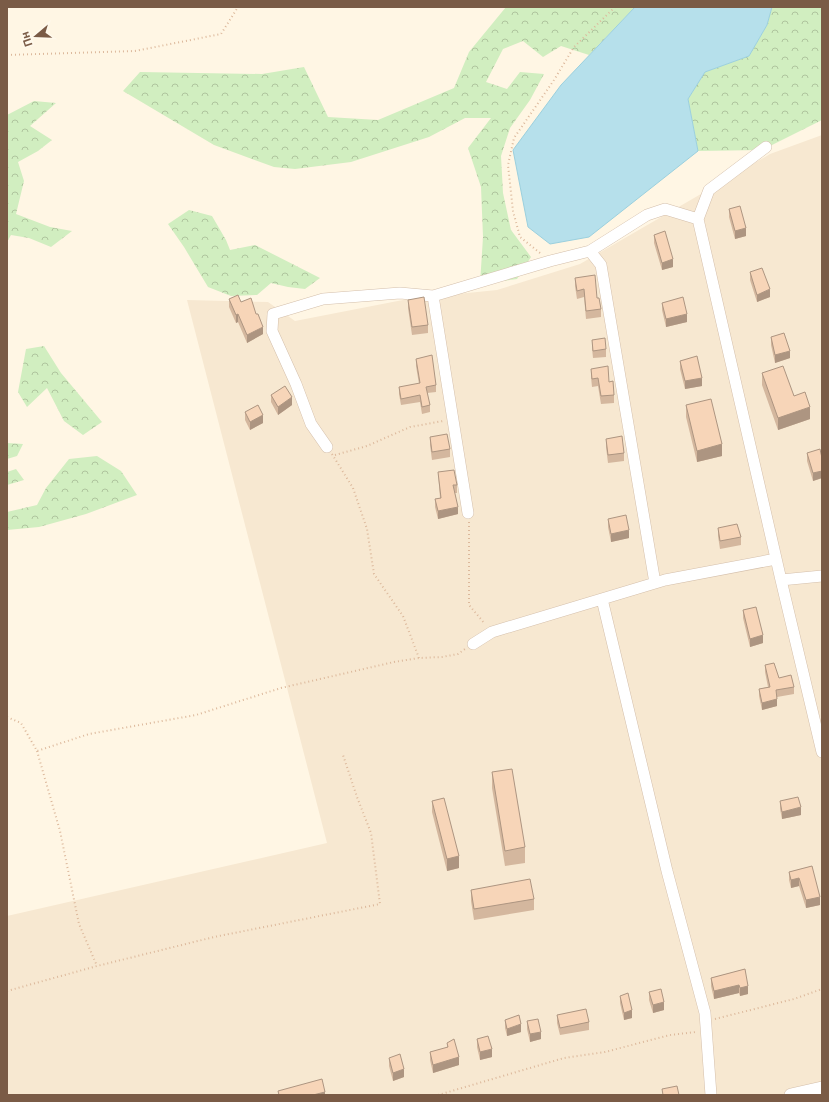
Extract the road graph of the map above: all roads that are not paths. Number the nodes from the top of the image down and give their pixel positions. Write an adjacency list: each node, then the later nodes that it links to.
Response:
1 (766, 146): 2 (street)
2 (698, 219): 3 (street); 7 (street)
3 (590, 251): 4 (street); 10 (street)
4 (433, 296): 5 (street); 6 (street)
5 (330, 451)
6 (468, 514)
7 (776, 559): 9 (street); 10 (street)
8 (822, 576): 9 (street)
9 (781, 580): 13 (street)
10 (655, 583): 11 (street)
11 (602, 600): 12 (street); 15 (street)
12 (473, 644)
13 (822, 752)
14 (822, 1088): 16 (street)
15 (711, 1095)
16 (791, 1095)

